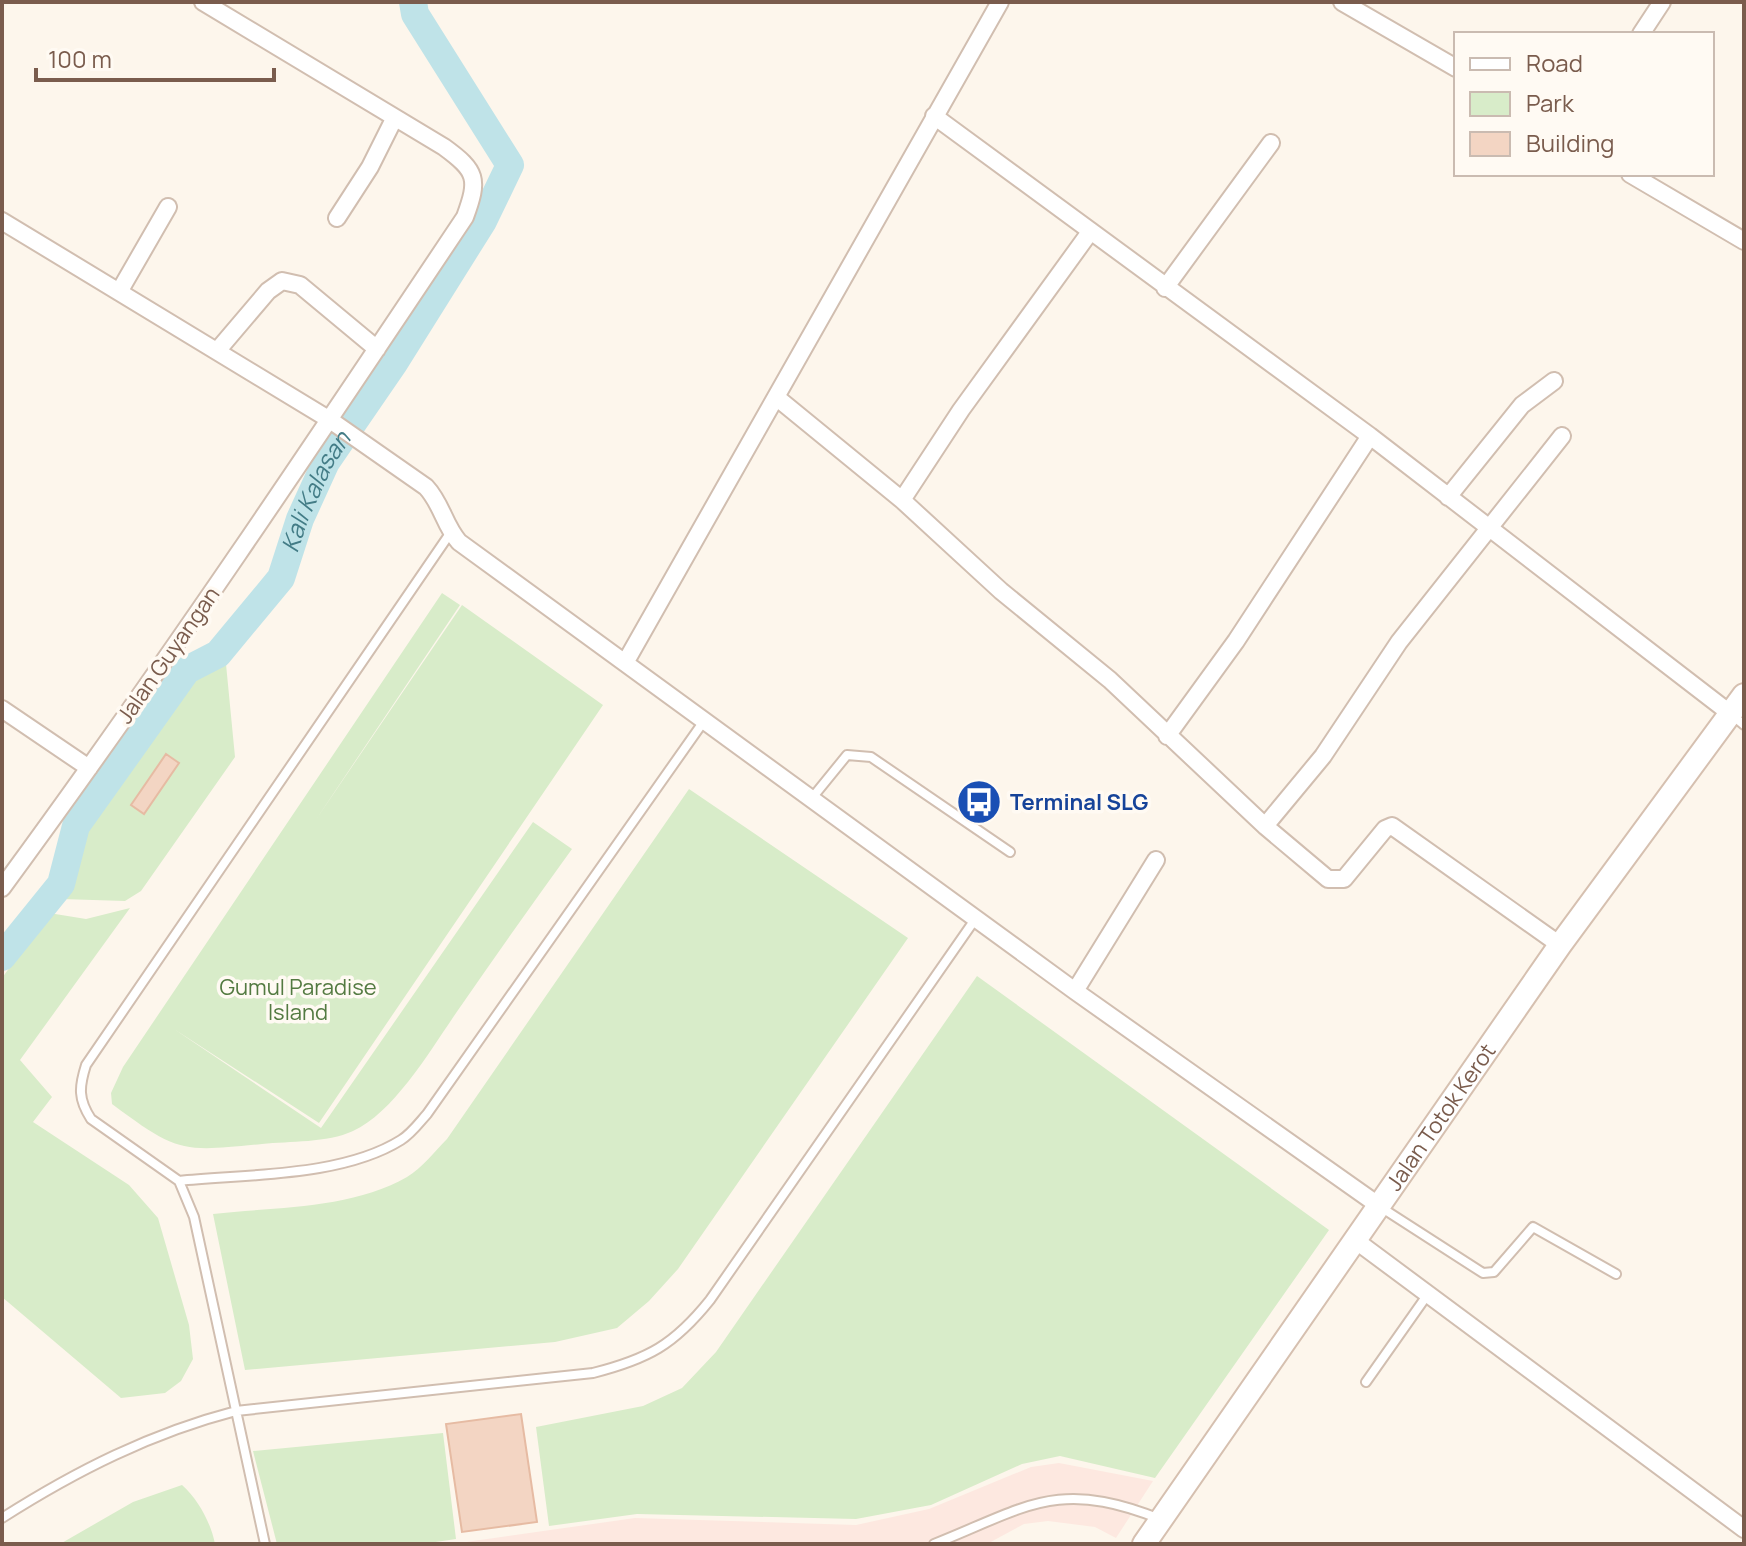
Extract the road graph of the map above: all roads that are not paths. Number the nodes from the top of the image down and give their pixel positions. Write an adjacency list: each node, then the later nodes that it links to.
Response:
1 (203, 2): 8 (street, Jalan Guyangan)
2 (1000, 2): 7 (street)
3 (1342, 2): 6 (street)
4 (1662, 2): 5 (street)
5 (1642, 32)
6 (1454, 67)
7 (934, 116): 14 (street); 21 (street)
8 (394, 119): 12 (street); 18 (street, Jalan Guyangan)
9 (1271, 143): 16 (street)
10 (1634, 176): 15 (street)
11 (168, 207): 17 (street)
12 (337, 218)
13 (2, 221): 17 (street)
14 (1090, 232): 16 (street); 26 (street)
15 (1741, 233)
16 (1165, 288): 23 (street)
17 (119, 292): 19 (street)
18 (377, 349): 19 (street); 22 (street, Jalan Guyangan)
19 (217, 351): 22 (street)
20 (1554, 381): 25 (street)
21 (776, 397): 26 (street); 29 (street)
22 (335, 423): 28 (street); 34 (street, Jalan Guyangan)
23 (1370, 436): 25 (street); 33 (street)
24 (1562, 436): 27 (street)
25 (1448, 497): 27 (street)
26 (902, 500): 33 (street)
27 (1492, 528): 31 (street); 36 (street)
28 (451, 532): 29 (street); 43 (lane)
29 (625, 663): 32 (street)
30 (2, 709): 34 (street)
31 (1740, 711): 41 (main road, Jalan Totok Kerot)
32 (704, 721): 35 (street); 43 (lane)
33 (1167, 736): 36 (street)
34 (89, 768): 39 (street, Jalan Guyangan)
35 (812, 798): 37 (lane); 40 (street)
36 (1265, 826): 41 (street)
37 (1010, 852)
38 (1156, 860): 42 (street)
39 (2, 888)
40 (976, 918): 42 (street); 49 (lane)
41 (1560, 945): 44 (main road, Jalan Totok Kerot)
42 (1075, 991): 44 (street)
43 (179, 1181): 49 (lane)
44 (1378, 1205): 45 (main road, Jalan Totok Kerot); 46 (lane)
45 (1355, 1240): 47 (street); 51 (main road, Jalan Totok Kerot)
46 (1616, 1274)
47 (1428, 1294): 48 (lane); 52 (street)
48 (1366, 1382)
49 (236, 1411): 50 (lane); 53 (lane)
50 (2, 1518)
51 (1161, 1519): 54 (lane); 55 (main road, Jalan Totok Kerot)
52 (1744, 1529)
53 (265, 1544)
54 (934, 1544)
55 (1144, 1544)

